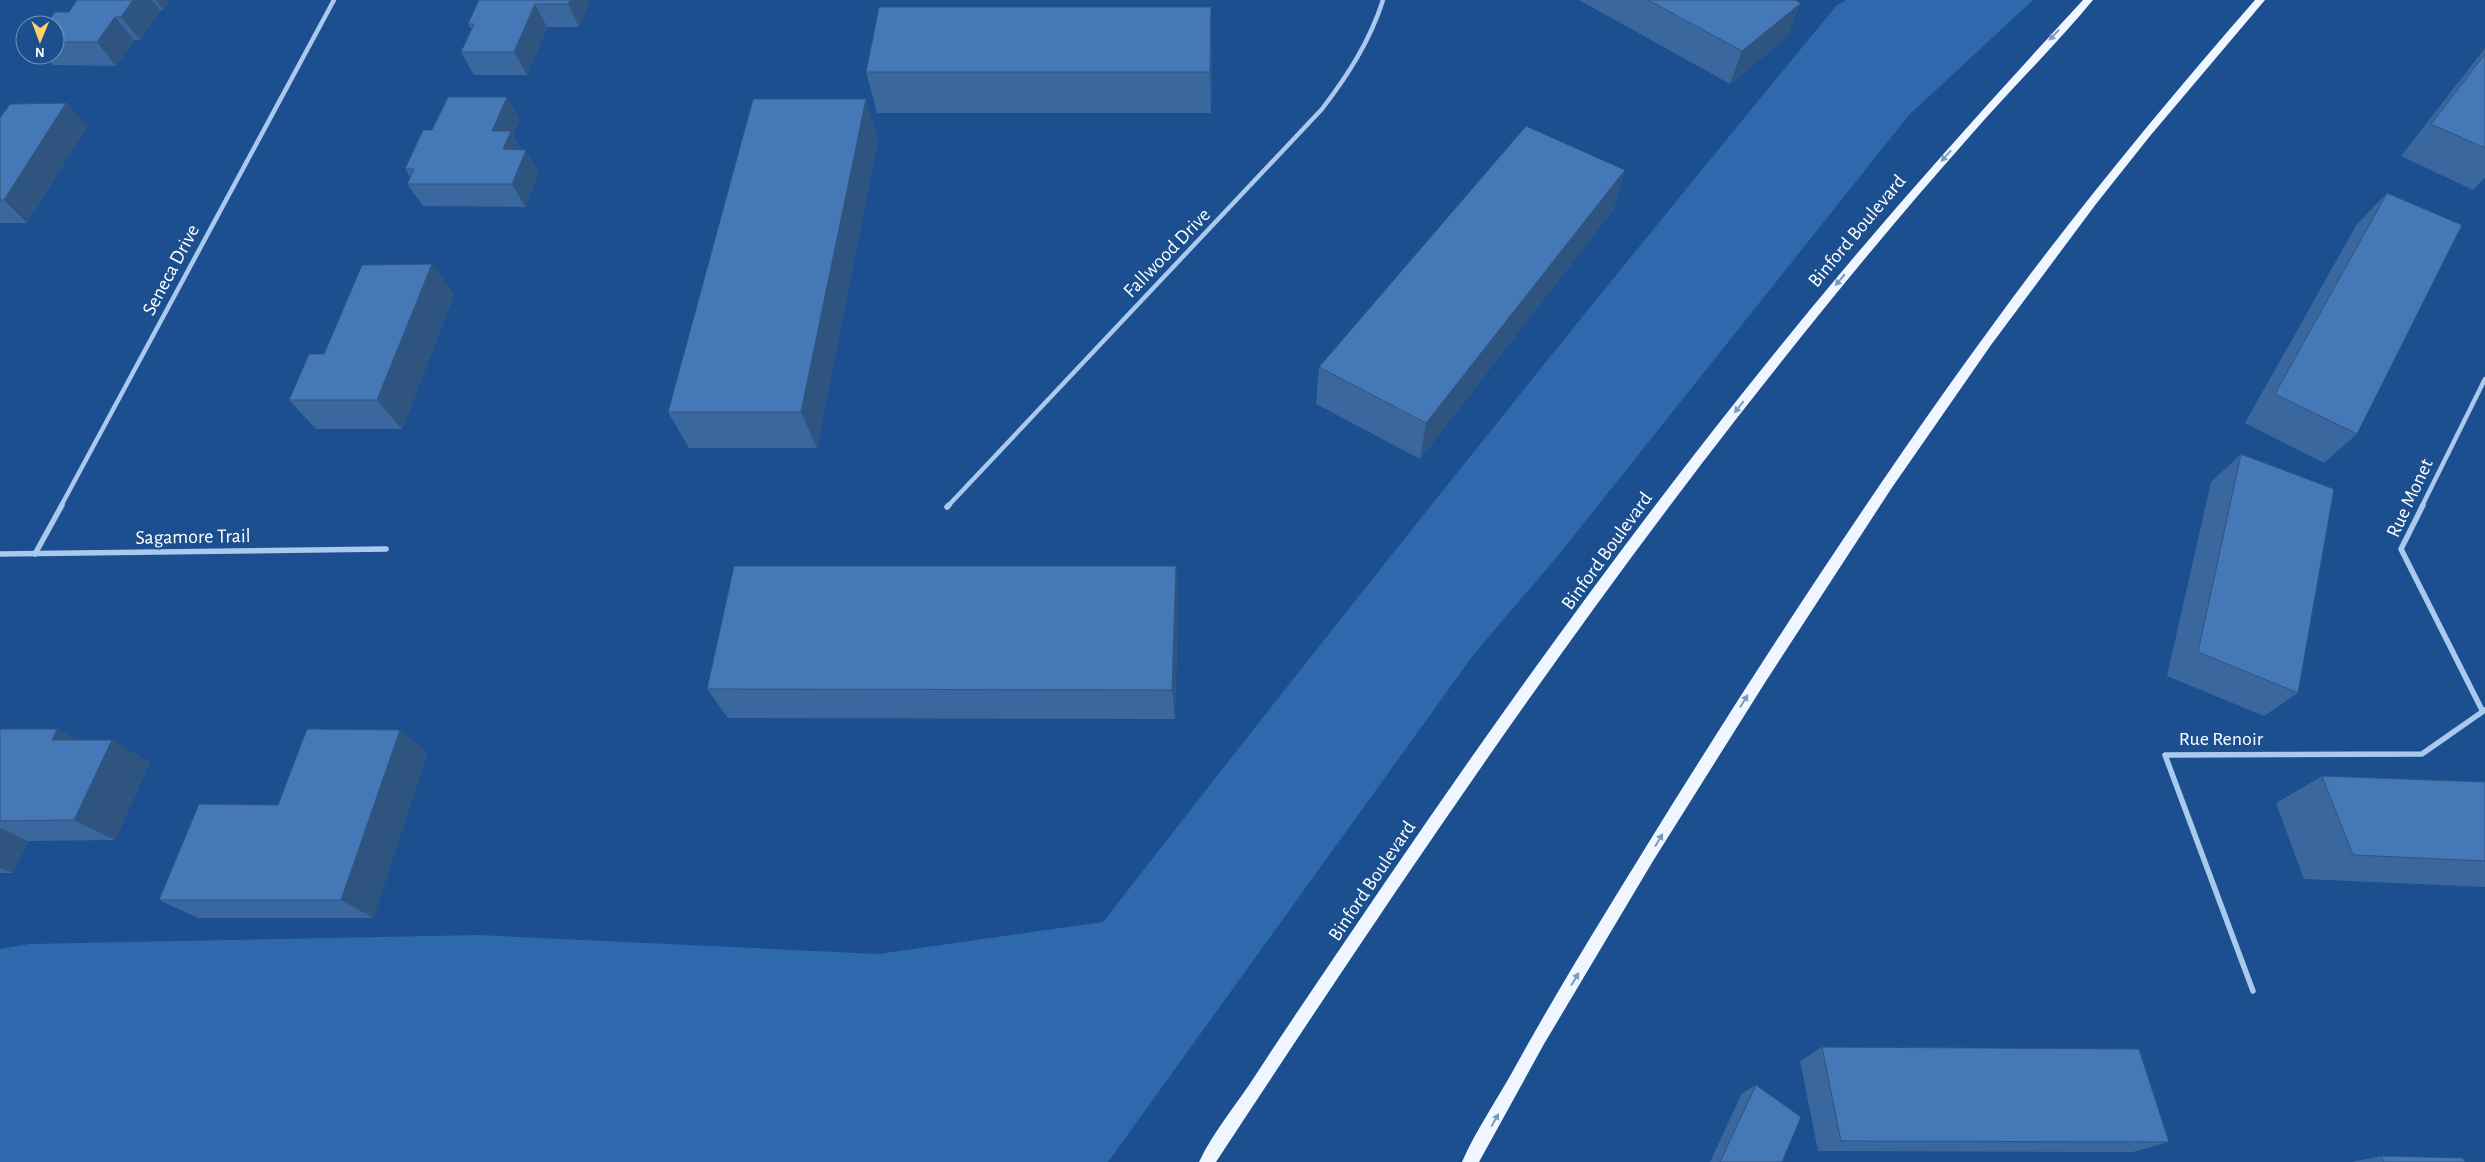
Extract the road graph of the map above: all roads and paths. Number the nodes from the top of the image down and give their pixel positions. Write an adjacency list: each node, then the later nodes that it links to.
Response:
1 (334, 0): 9 (street, Seneca Drive)
2 (1383, 0): 6 (street, Fallwood Drive)
3 (2088, 0): 12 (main road, Binford Boulevard, one-way to 12)
4 (2260, 0): 13 (main road, one-way to 4)
5 (2485, 378): 10 (street, Rue Monet)
6 (947, 507)
7 (386, 549): 9 (street, Sagamore Trail)
8 (0, 554): 9 (street, Sagamore Trail)
9 (35, 554)
10 (2484, 710): 11 (street, Rue Renoir)
11 (2253, 991)
12 (1206, 1162)
13 (1470, 1162)

